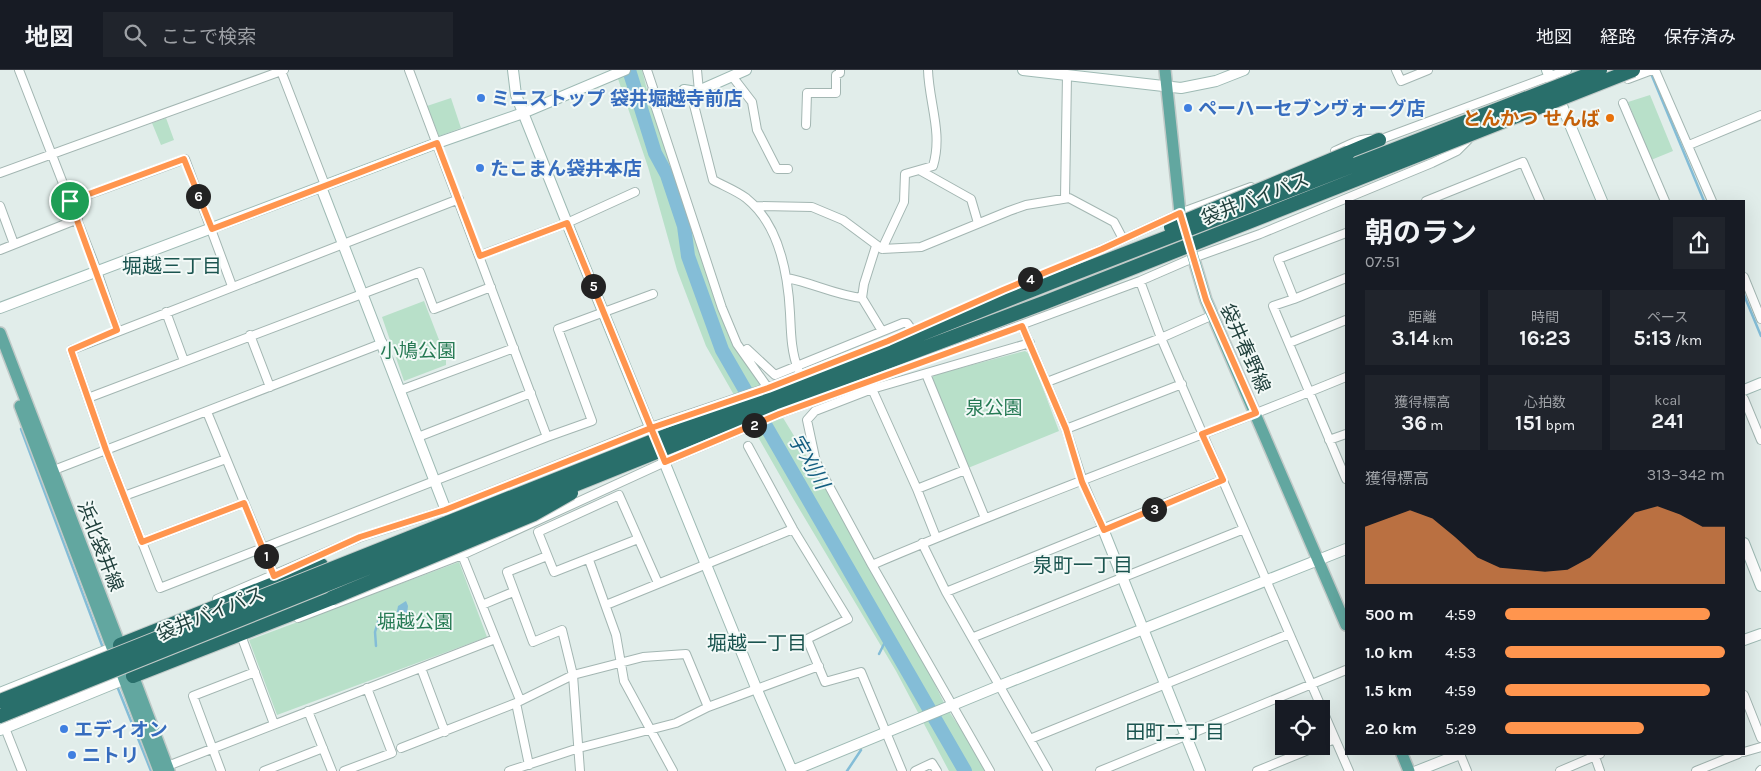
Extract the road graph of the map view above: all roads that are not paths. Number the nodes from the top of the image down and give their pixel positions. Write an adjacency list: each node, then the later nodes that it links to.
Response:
1 (20, 70): 35 (street)
2 (409, 70): 33 (street)
3 (513, 70): 28 (street)
4 (647, 70): 96 (street)
5 (697, 70): 25 (street)
6 (746, 70): 21 (street)
7 (840, 70): 30 (street)
8 (928, 70): 37 (street)
9 (1023, 70): 22 (street)
10 (1165, 70): 23 (main road, 袋井春野線)
11 (1244, 70): 23 (street)
12 (1396, 70): 13 (street)
13 (1428, 70)
14 (1567, 70): 20 (street)
15 (1600, 70): 64 (highway, 袋井バイパス, bridge)
16 (1633, 70): 78 (highway, 袋井バイパス, bridge)
17 (1653, 70): 27 (street); 34 (street)
18 (283, 71): 35 (street); 39 (street)
19 (618, 72): 28 (street)
20 (1548, 74): 27 (street); 31 (street)
21 (732, 76): 25 (street); 36 (street)
22 (1068, 76): 23 (street); 41 (street)
23 (1167, 88): 51 (main road, 袋井春野線)
24 (684, 90): 25 (street)
25 (698, 92): 50 (street)
26 (1623, 103): 46 (street)
27 (1560, 104): 32 (street); 45 (street)
28 (523, 113): 33 (street); 53 (street)
29 (1761, 115): 34 (street)
30 (806, 125)
31 (1379, 140): 51 (street); 64 (highway, bridge)
32 (1465, 141): 63 (street); 78 (highway, bridge)
33 (437, 143): 39 (street); 42 (street)
34 (1689, 145): 47 (street)
35 (51, 155): 38 (street); 48 (street)
36 (788, 169)
37 (921, 171): 54 (street); 60 (street)
38 (0, 173)
39 (323, 186): 55 (street); 59 (street)
40 (635, 192): 53 (street)
41 (1065, 198): 54 (street); 57 (street)
42 (459, 200): 59 (street); 62 (street)
43 (1428, 200): 44 (street)
44 (1540, 200)
45 (1602, 200)
46 (1665, 200)
47 (1712, 200)
48 (70, 201): 52 (street); 55 (street)
49 (0, 206): 58 (street)
50 (755, 206): 60 (street); 66 (street)
51 (1180, 213): 57 (street); 63 (main road, 袋井春野線)
52 (78, 220): 58 (street); 65 (street)
53 (567, 223): 62 (street); 80 (street)
54 (978, 223): 60 (street)
55 (212, 229): 65 (street); 70 (street)
56 (1345, 232): 77 (street)
57 (1123, 239): 72 (street)
58 (14, 244): 61 (street)
59 (343, 244): 70 (street); 73 (street)
60 (879, 248): 76 (street)
61 (0, 250)
62 (480, 256): 71 (street)
63 (1193, 258): 69 (street); 83 (main road, 袋井春野線)
64 (1085, 269): 123 (highway, 袋井バイパス, bridge)
65 (97, 271): 79 (street); 87 (street)
66 (787, 278): 76 (street); 100 (street)
67 (1345, 278): 77 (street)
68 (1745, 279): 84 (street)
69 (1140, 281): 86 (street); 92 (street)
70 (232, 286): 81 (street)
71 (491, 287): 73 (street); 97 (street)
72 (1003, 290): 74 (street); 88 (street)
73 (363, 292): 91 (street); 93 (street)
74 (1015, 293)
75 (653, 294): 80 (street)
76 (862, 298): 89 (street)
77 (1294, 299): 95 (street)
78 (1046, 302): 123 (highway, 袋井バイパス, bridge)
79 (0, 308)
80 (604, 311): 117 (street); 122 (street)
81 (166, 312): 87 (street); 99 (street)
82 (1022, 314): 86 (street)
83 (1213, 316): 92 (street); 116 (main road, 袋井春野線)
84 (1761, 319)
85 (1345, 320): 95 (street)
86 (1018, 327): 94 (street); 129 (street)
87 (117, 330): 113 (street)
88 (912, 330): 89 (street); 107 (street)
89 (882, 331): 100 (street)
90 (0, 333): 130 (main road, 浜北袋井線)
91 (250, 335): 99 (street); 106 (street)
92 (1161, 338): 103 (street); 105 (street)
93 (383, 343): 106 (street); 109 (street)
94 (1030, 343): 101 (street); 103 (street)
95 (1288, 343): 111 (street)
96 (737, 344): 100 (street); 107 (street)
97 (514, 348): 109 (street); 112 (street)
98 (0, 353): 176 (main road, 浜北袋井線)
99 (184, 361): 113 (street)
100 (797, 367)
101 (926, 374): 108 (street); 131 (street)
102 (1345, 377): 111 (street)
103 (1047, 382): 118 (street)
104 (1761, 383): 110 (street)
105 (1182, 384): 118 (street); 119 (street)
106 (270, 387): 115 (street)
107 (768, 388): 117 (street)
108 (872, 388): 136 (street); 156 (street)
109 (401, 390): 121 (street)
110 (1745, 390)
111 (1309, 392): 116 (street); 124 (street)
112 (531, 393): 121 (street); 122 (street)
113 (88, 398): 127 (street)
114 (1745, 400): 125 (street)
115 (207, 412): 127 (street); 128 (street)
116 (1256, 413): 119 (street); 154 (main road, 袋井春野線)
117 (651, 428): 129 (street); 139 (street)
118 (1066, 429): 135 (street)
119 (1202, 434): 134 (street); 135 (street)
120 (1345, 434): 124 (street)
121 (418, 437): 133 (street)
122 (547, 437): 133 (street)
123 (674, 438): 167 (highway, bridge); 175 (highway, bridge); 191 (highway, 袋井バイパス, bridge); 197 (highway, 袋井バイパス, bridge)
124 (1329, 440): 132 (street)
125 (1761, 440)
126 (748, 446): 141 (street)
127 (106, 450): 130 (street); 137 (street)
128 (226, 458): 137 (street); 138 (street)
129 (665, 462): 151 (street); 155 (street)
130 (54, 470): 176 (main road, 浜北袋井線)
131 (964, 470): 136 (street); 140 (street)
132 (1345, 477)
133 (434, 480): 139 (street); 148 (street)
134 (1223, 480): 142 (street); 143 (street)
135 (1082, 482): 140 (street); 143 (street)
136 (917, 489): 144 (street)
137 (124, 496): 146 (street)
138 (244, 503): 146 (street); 148 (street)
139 (445, 510): 151 (street); 157 (street)
140 (985, 518): 144 (street)
141 (793, 529): 155 (street); 178 (street)
142 (1244, 529): 158 (street); 159 (street)
143 (1104, 530): 158 (street); 163 (street)
144 (936, 537): 147 (street)
145 (638, 538): 152 (street); 153 (street); 160 (street)
146 (142, 542): 148 (street)
147 (922, 543): 156 (street); 163 (street)
148 (262, 546): 157 (street)
149 (1745, 546): 161 (street)
150 (1345, 549): 154 (street)
151 (462, 555): 164 (street); 172 (street)
152 (547, 556): 153 (street); 162 (street)
153 (589, 560): 165 (street)
154 (1318, 560): 159 (street); 166 (main road, 袋井春野線)
155 (706, 564): 160 (street); 188 (street)
156 (872, 565): 193 (street)
157 (274, 576): 167 (street)
158 (1123, 576): 168 (street); 171 (street)
159 (1265, 581): 168 (street); 169 (street)
160 (658, 583): 165 (street)
161 (1761, 586)
162 (513, 592): 164 (street); 182 (street)
163 (946, 592): 171 (street)
164 (482, 605): 173 (street)
165 (606, 605): 177 (street)
166 (1345, 623)
167 (161, 629): 176 (highway)
168 (1142, 629): 184 (street); 186 (street)
169 (1289, 634): 184 (street); 185 (street)
170 (1761, 634): 174 (street)
171 (974, 637): 186 (street)
172 (242, 638): 175 (street); 181 (street)
173 (495, 639): 179 (street); 192 (street)
174 (1745, 640)
175 (215, 644): 183 (highway)
176 (115, 647): 183 (main road, 浜北袋井線); 189 (street)
177 (620, 663): 182 (street); 194 (street); 198 (street)
178 (819, 666): 188 (street); 200 (street)
179 (421, 668): 187 (street); 199 (street)
180 (1345, 670): 185 (street)
181 (255, 672): 196 (street); 207 (street)
182 (573, 675): 192 (street); 210 (street)
183 (128, 678): 197 (street); 220 (main road, 浜北袋井線)
184 (1166, 684): 201 (street); 203 (street)
185 (1313, 685): 201 (street); 204 (street)
186 (999, 686): 193 (street); 203 (street)
187 (367, 688): 195 (street); 225 (street)
188 (757, 690): 194 (street); 229 (street)
189 (0, 693)
190 (1745, 698): 202 (street)
191 (0, 701)
192 (518, 702): 199 (street); 219 (street)
193 (953, 705): 200 (street); 233 (street)
194 (708, 707): 198 (street)
195 (308, 711): 196 (street); 208 (street)
196 (274, 724): 207 (street)
197 (2, 725): 221 (street)
198 (651, 730): 210 (street); 228 (street)
199 (445, 732): 209 (street)
200 (887, 733): 229 (street); 230 (street)
201 (1186, 736): 235 (street); 236 (street)
202 (1761, 738)
203 (1030, 739): 234 (street)
204 (1334, 739): 205 (street); 238 (street)
205 (1330, 741)
206 (1761, 747): 211 (street)
207 (212, 748): 220 (street); 222 (street)
208 (323, 748): 223 (street); 224 (street)
209 (401, 748)
210 (578, 748): 219 (street); 227 (street)
211 (1745, 752)
212 (1296, 755): 237 (street)
213 (1402, 755): 239 (main road)
214 (1457, 755): 240 (street)
215 (1460, 755): 241 (street)
216 (1594, 755): 242 (street)
217 (1596, 755): 243 (street)
218 (1736, 755): 244 (street)
219 (529, 765): 226 (street)
220 (161, 770)
221 (22, 771)
222 (220, 771)
223 (264, 771)
224 (332, 771)
225 (344, 771)
226 (509, 771)
227 (580, 771)
228 (673, 771)
229 (792, 771)
230 (902, 771)
231 (915, 771): 232 (street)
232 (937, 771)
233 (990, 771)
234 (1048, 771)
235 (1100, 771)
236 (1200, 771)
237 (1257, 771)
238 (1349, 771)
239 (1409, 771)
240 (1417, 771)
241 (1467, 771)
242 (1560, 771)
243 (1600, 771)
244 (1696, 771)

